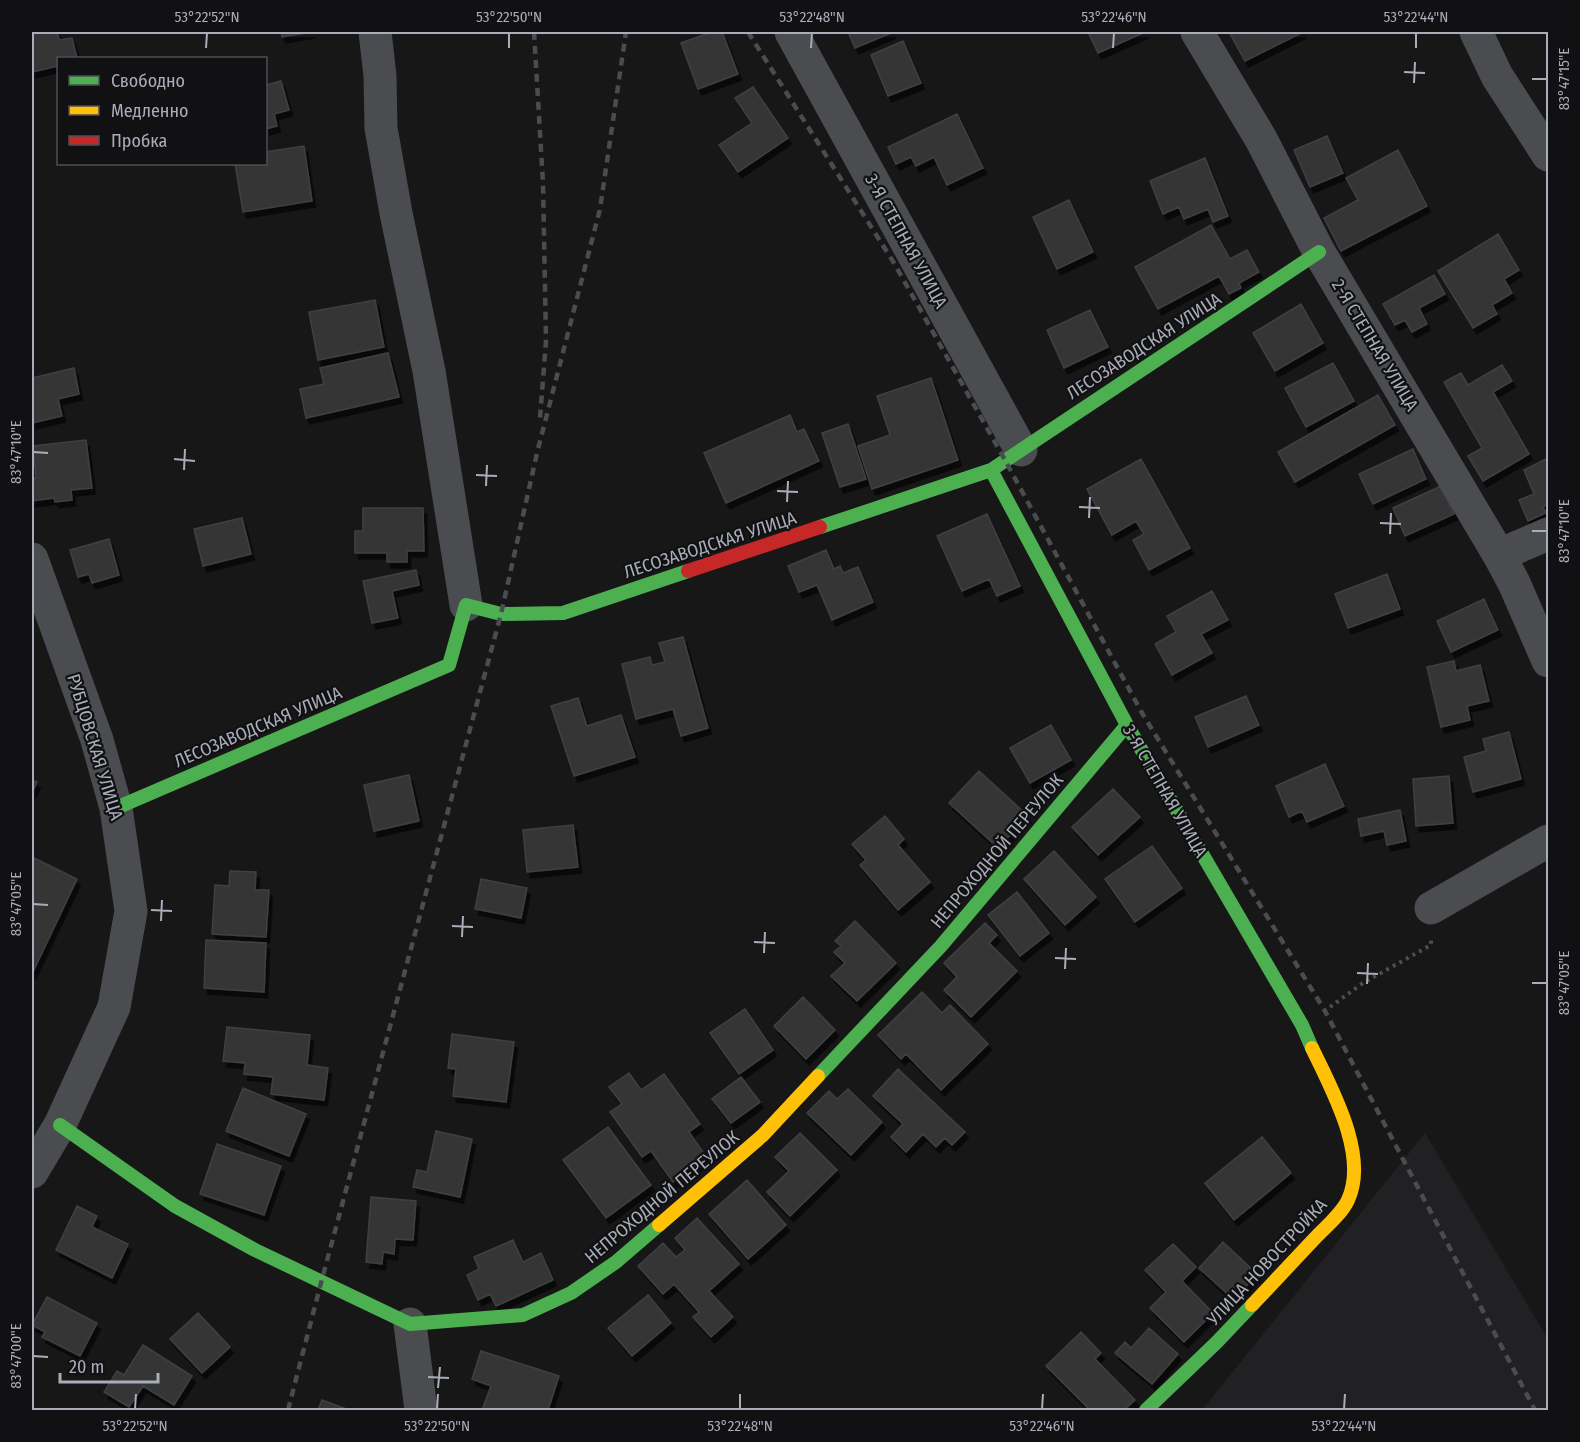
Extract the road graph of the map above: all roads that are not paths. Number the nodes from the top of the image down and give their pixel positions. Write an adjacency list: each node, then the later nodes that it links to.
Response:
1 (375, 32): 12 (street)
2 (791, 32): 7 (street, 3-Я СТЕПНАЯ УЛИЦА)
3 (1197, 32): 6 (street, 2-Я СТЕПНАЯ УЛИЦА)
4 (1476, 32): 5 (street)
5 (1548, 155)
6 (1319, 252): 7 (street, ЛЕСОЗАВОДСКАЯ УЛИЦА); 10 (street, 2-Я СТЕПНАЯ УЛИЦА)
7 (1021, 450): 8 (street, ЛЕСОЗАВОДСКАЯ УЛИЦА)
8 (991, 470): 12 (street, ЛЕСОЗАВОДСКАЯ УЛИЦА); 14 (street, 3-Я СТЕПНАЯ УЛИЦА)
9 (1548, 534): 10 (street)
10 (1499, 555): 13 (street, 2-Я СТЕПНАЯ УЛИЦА)
11 (32, 560): 15 (street, РУБЦОВСКАЯ УЛИЦА)
12 (466, 605): 15 (street, ЛЕСОЗАВОДСКАЯ УЛИЦА)
13 (1548, 661)
14 (1126, 725): 18 (street, 3-Я СТЕПНАЯ УЛИЦА); 21 (street, НЕПРОХОДНОЙ ПЕРЕУЛОК)
15 (117, 808): 19 (street, РУБЦОВСКАЯ УЛИЦА)
16 (1548, 841): 17 (street)
17 (1431, 908)
18 (1342, 1112): 23 (street, УЛИЦА НОВОСТРОЙКА)
19 (60, 1125): 20 (street, РУБЦОВСКАЯ УЛИЦА); 21 (street, НЕПРОХОДНОЙ ПЕРЕУЛОК)
20 (32, 1172)
21 (411, 1324): 22 (street)
22 (421, 1410)
23 (1146, 1410)

